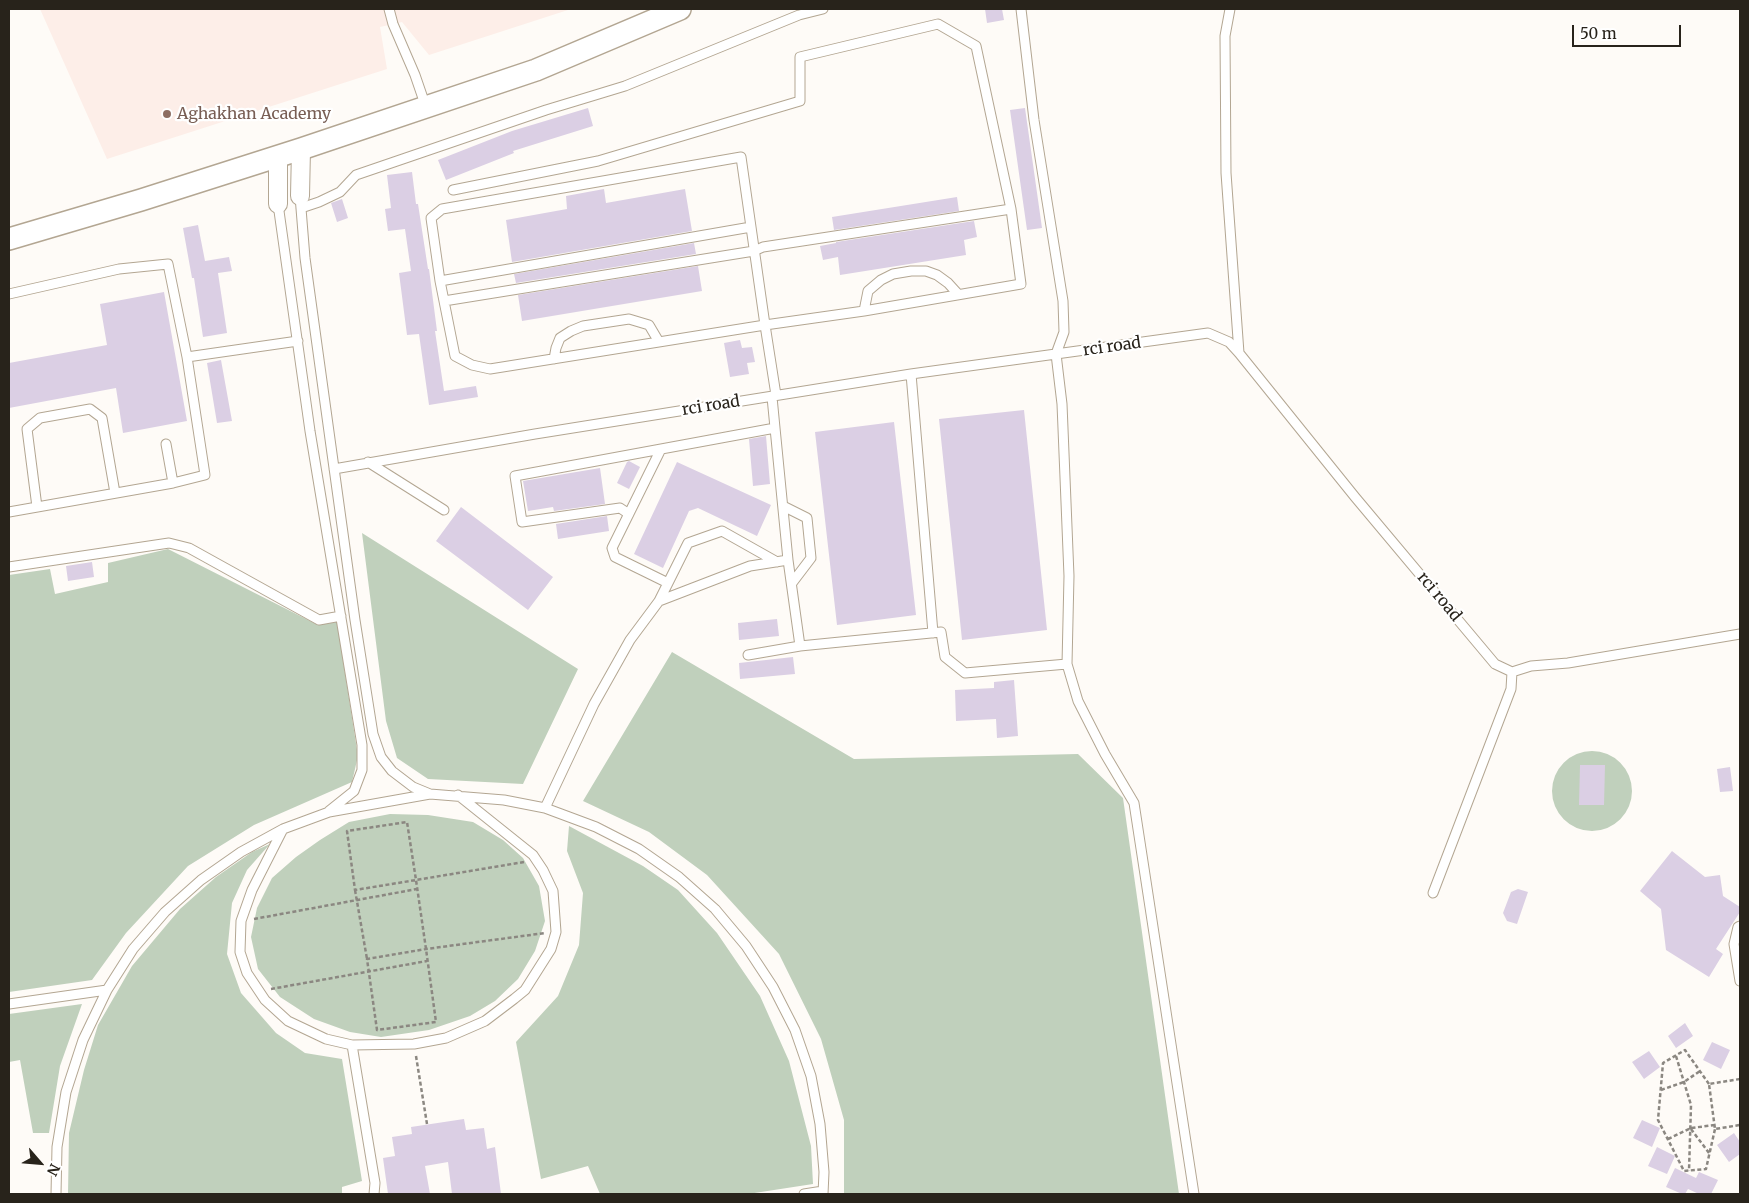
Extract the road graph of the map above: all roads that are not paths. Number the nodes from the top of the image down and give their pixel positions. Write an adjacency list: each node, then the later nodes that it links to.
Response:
1 (388, 9): 6 (lane)
2 (680, 9): 6 (street)
3 (823, 9): 10 (lane)
4 (1021, 9): 25 (lane)
5 (1230, 9): 24 (lane)
6 (426, 107): 7 (street)
7 (301, 149): 8 (street); 10 (street)
8 (278, 156): 11 (street); 14 (street)
9 (453, 190): 12 (lane)
10 (301, 202): 34 (lane)
11 (278, 204): 22 (lane)
12 (1011, 209): 15 (lane); 18 (lane)
13 (751, 227): 15 (lane); 16 (lane); 16 (lane)
14 (9, 239)
15 (754, 251): 19 (lane); 21 (lane)
16 (440, 281): 19 (lane)
17 (9, 294): 26 (lane)
18 (958, 294): 20 (lane); 20 (lane)
19 (444, 301): 27 (lane)
20 (864, 311): 21 (lane)
21 (765, 325): 23 (lane); 29 (lane)
22 (298, 341): 26 (lane); 48 (lane)
23 (659, 342): 27 (lane); 27 (lane)
24 (1239, 353): 25 (lane, rci road); 54 (lane, rci road)
25 (1056, 354): 28 (lane, rci road); 53 (lane)
26 (187, 357): 35 (lane)
27 (554, 360)
28 (911, 374): 29 (lane, rci road); 49 (lane)
29 (774, 396): 30 (lane); 33 (lane, rci road)
30 (775, 428): 32 (lane); 37 (lane)
31 (166, 444): 35 (lane)
32 (661, 449): 41 (lane); 41 (lane)
33 (368, 462): 34 (lane, rci road); 40 (lane)
34 (334, 469): 55 (lane)
35 (173, 484): 36 (lane)
36 (115, 493): 38 (lane); 38 (lane)
37 (783, 506): 42 (lane); 46 (lane)
38 (37, 507): 39 (lane)
39 (9, 509)
40 (444, 510)
41 (629, 514): 45 (lane)
42 (788, 560): 43 (lane); 46 (lane)
43 (777, 562): 45 (lane); 47 (lane)
44 (9, 567): 48 (lane)
45 (668, 583): 47 (lane)
46 (792, 583): 51 (lane)
47 (659, 601): 57 (lane)
48 (341, 616): 58 (lane)
49 (933, 633): 51 (lane); 53 (lane)
50 (1740, 634): 54 (lane)
51 (800, 646): 52 (lane)
52 (748, 655)
53 (1067, 664): 70 (lane)
54 (1512, 672): 60 (lane)
55 (430, 794): 56 (lane); 58 (lane)
56 (457, 795): 57 (lane); 65 (lane)
57 (545, 808): 66 (lane)
58 (329, 812): 59 (lane)
59 (283, 829): 63 (lane); 65 (lane)
60 (1433, 893)
61 (1740, 926): 62 (lane)
62 (1740, 981)
63 (107, 990): 64 (lane); 67 (lane)
64 (9, 1004)
65 (352, 1046): 68 (lane)
66 (823, 1193): 69 (lane)
67 (56, 1194)
68 (374, 1194)
69 (804, 1194)
70 (1194, 1194)

